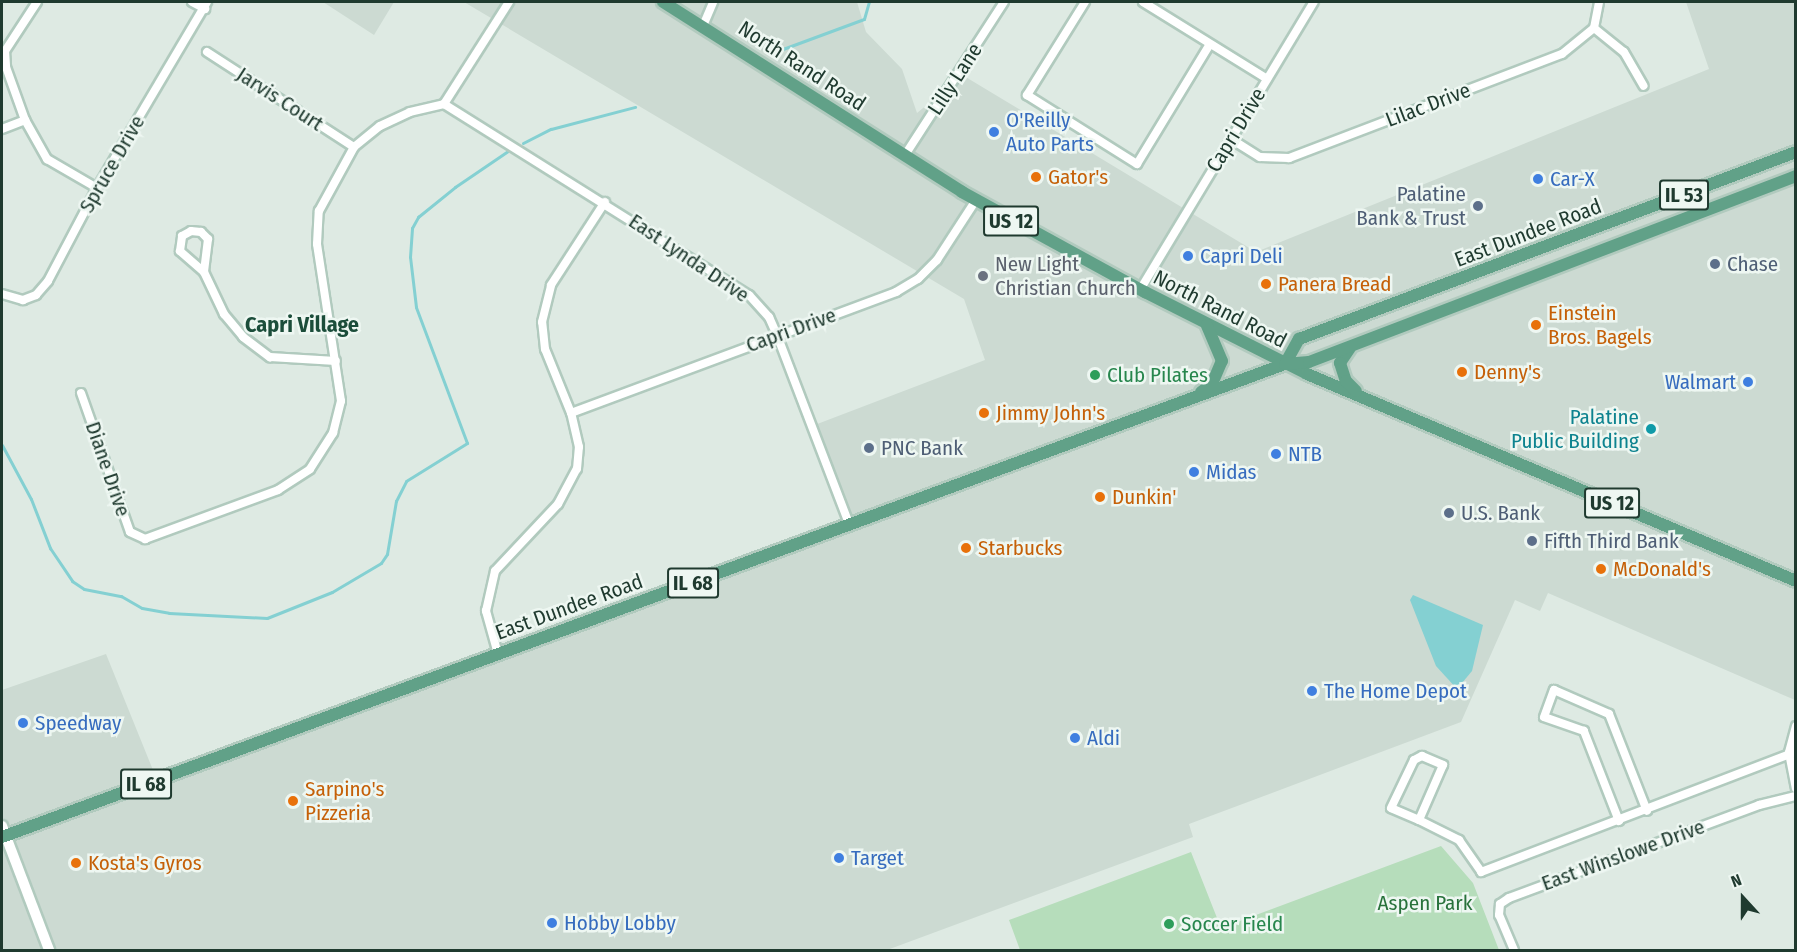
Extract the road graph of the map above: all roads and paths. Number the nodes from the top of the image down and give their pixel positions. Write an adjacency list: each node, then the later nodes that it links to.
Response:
1 (37, 2): 19 (street)
2 (192, 2): 11 (street)
3 (509, 2): 18 (street)
4 (663, 2): 12 (main road, North Rand Road / US 12)
5 (713, 2): 12 (street)
6 (1001, 2): 24 (street, Lilly Lane)
7 (1085, 2): 14 (street)
8 (1143, 2): 14 (street)
9 (1314, 2): 16 (street, Capri Drive)
10 (1599, 2): 13 (street)
11 (206, 5): 26 (street, Spruce Drive)
12 (703, 26): 24 (main road, North Rand Road / US 12)
13 (1594, 28): 17 (street); 21 (street, Lilac Drive)
14 (1210, 44): 16 (street)
15 (207, 52): 22 (street, Jarvis Court)
16 (1267, 79): 21 (street, Capri Drive)
17 (1644, 86)
18 (444, 104): 22 (street); 28 (street, East Lynda Drive)
19 (25, 120): 20 (street); 26 (street)
20 (2, 129)
21 (1231, 139): 30 (street, Capri Drive)
22 (354, 147): 35 (street, Diane Drive)
23 (1796, 152): 36 (main road, East Dundee Road / IL 53)
24 (905, 155): 27 (main road, North Rand Road / US 12)
25 (1796, 176): 34 (main road, East Dundee Road / IL 53)
26 (97, 188): 31 (street, Spruce Drive)
27 (976, 200): 30 (main road, North Rand Road / US 12); 33 (street, Capri Drive)
28 (605, 202): 33 (street, East Lynda Drive); 40 (street)
29 (204, 272): 29 (street); 35 (street)
30 (1140, 290): 32 (main road, North Rand Road / US 12)
31 (2, 294)
32 (1206, 324): 36 (main road, North Rand Road / US 12); 39 (main road)
33 (777, 335): 40 (street, Capri Drive); 41 (street, East Lynda Drive)
34 (1353, 346): 36 (main road, East Dundee Road / IL 53); 38 (main road)
35 (336, 361): 37 (street, Diane Drive)
36 (1285, 364): 38 (main road, North Rand Road / US 12); 39 (main road, East Dundee Road / IL 68)
37 (81, 393)
38 (1361, 396): 42 (main road, North Rand Road / US 12)
39 (1192, 398): 41 (main road, East Dundee Road / IL 68)
40 (571, 413): 43 (street)
41 (850, 526): 43 (main road, East Dundee Road / IL 68)
42 (1796, 581)
43 (498, 654): 51 (main road, East Dundee Road / IL 68)
44 (1796, 726): 45 (street)
45 (1792, 753): 46 (street); 48 (street, East Winslowe Drive)
46 (1796, 788)
47 (1796, 796): 53 (street, East Winslowe Drive)
48 (1647, 811): 50 (street, East Winslowe Drive); 50 (street, East Winslowe Drive)
49 (1419, 820): 49 (street); 50 (street, East Winslowe Drive)
50 (1619, 820)
51 (3, 833): 52 (main road)
52 (49, 951)
53 (1514, 951)

